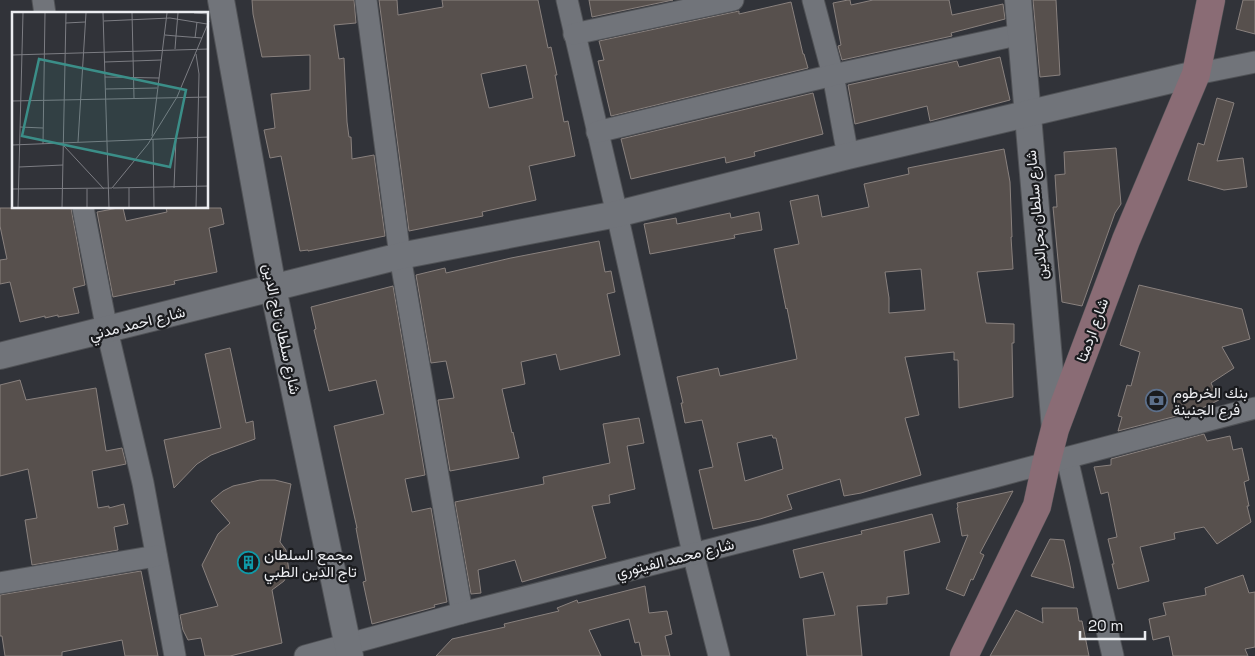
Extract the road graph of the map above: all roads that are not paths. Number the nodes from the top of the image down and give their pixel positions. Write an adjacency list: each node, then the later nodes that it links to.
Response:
1 (221, 0): 19 (street, شارع سلطان تاج الدين)
2 (366, 0): 18 (street)
3 (566, 0): 8 (street)
4 (733, 0): 8 (street)
5 (813, 0): 12 (street)
6 (1018, 0): 9 (street, شارع سلطان بحرالدين)
7 (1211, 0): 11 (main road, شارع اردمتا)
8 (574, 34): 14 (street)
9 (1021, 34): 12 (street); 13 (street, شارع سلطان بحرالدين)
10 (1255, 62): 11 (street)
11 (1196, 74): 13 (street, شارع احمد مدني); 23 (main road, شارع اردمتا)
12 (833, 75): 14 (street); 15 (street)
13 (1027, 114): 15 (street, شارع احمد مدني); 23 (street, شارع سلطان بحرالدين)
14 (597, 132): 17 (street)
15 (848, 156): 17 (street, شارع احمد مدني)
16 (83, 209): 20 (street)
17 (617, 214): 18 (street, شارع احمد مدني); 25 (street)
18 (400, 256): 19 (street, شارع احمد مدني); 28 (street)
19 (273, 288): 20 (street, شارع احمد مدني); 29 (street, شارع سلطان تاج الدين)
20 (107, 330): 21 (street, شارع احمد مدني); 26 (street)
21 (0, 356)
22 (1254, 413): 24 (street, شارع محمد الفيتوري)
23 (1055, 429): 24 (main road, شارع اردمتا)
24 (1057, 461): 25 (street, شارع محمد الفيتوري); 33 (main road, شارع اردمتا); 34 (street)
25 (693, 553): 28 (street, شارع محمد الفيتوري); 32 (street)
26 (156, 556): 27 (street); 30 (street)
27 (0, 583)
28 (462, 612): 29 (street, شارع محمد الفيتوري)
29 (349, 650): 31 (street, شارع محمد الفيتوري)
30 (175, 656)
31 (305, 656)
32 (719, 656)
33 (964, 656)
34 (1113, 656)

